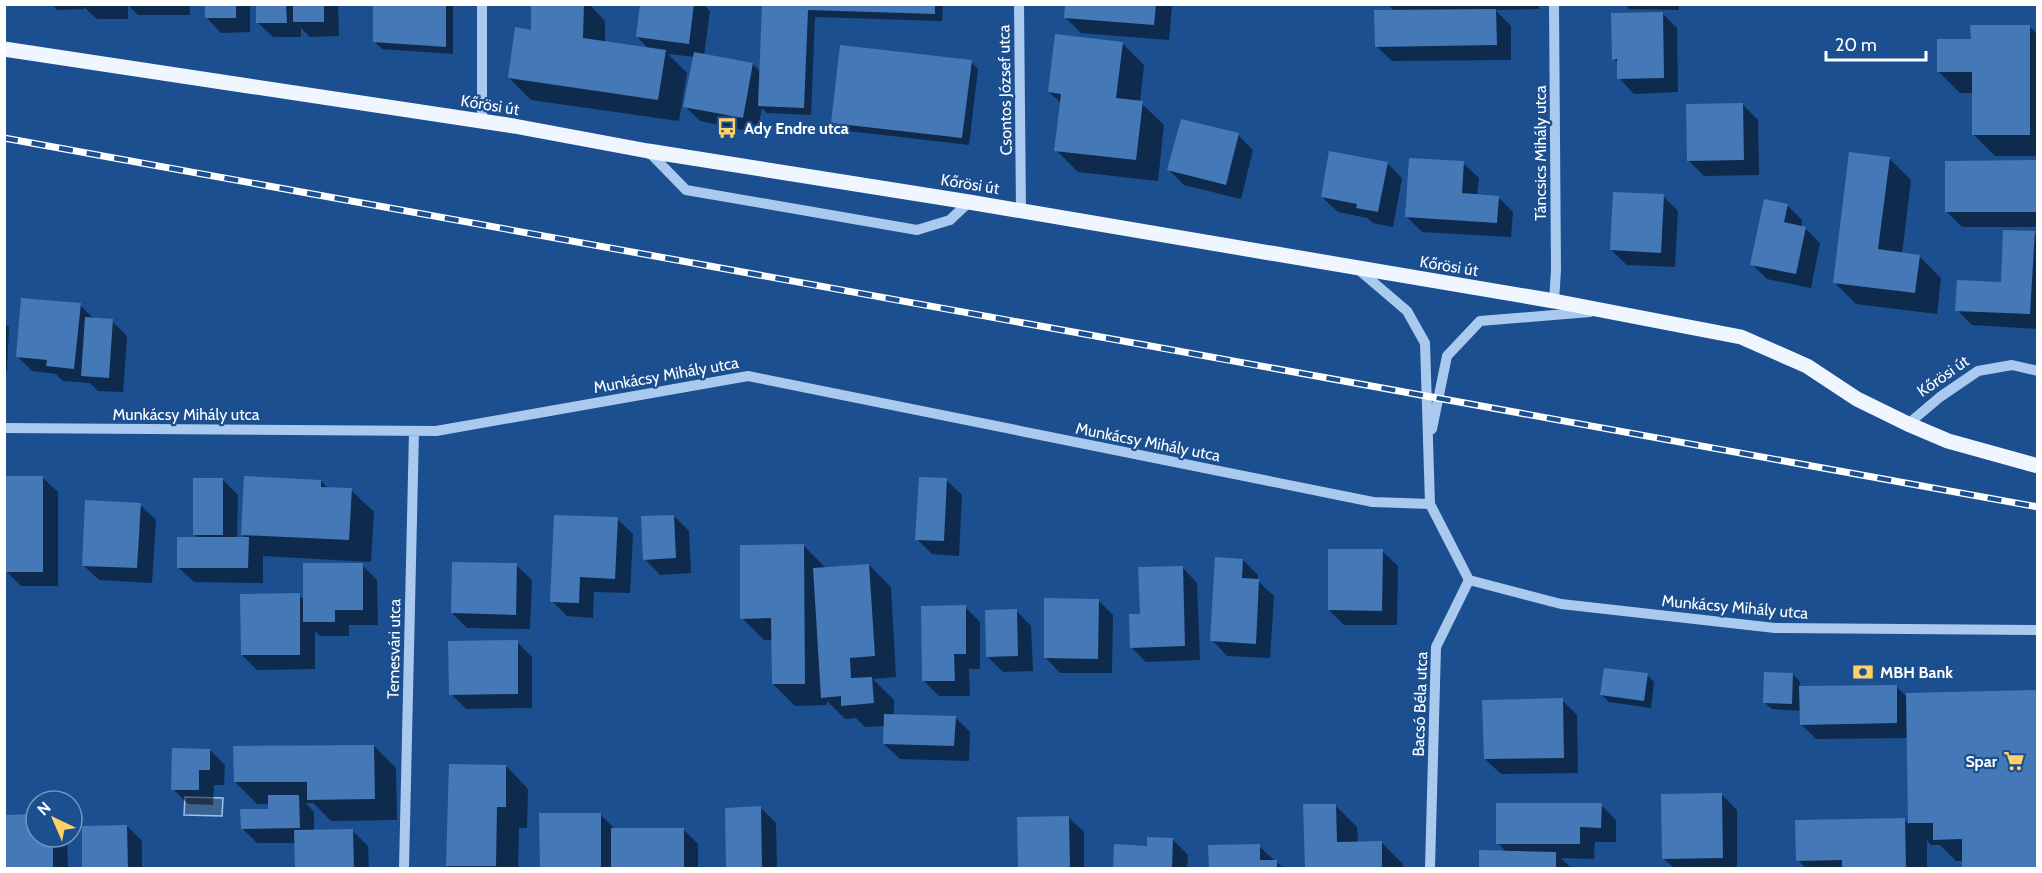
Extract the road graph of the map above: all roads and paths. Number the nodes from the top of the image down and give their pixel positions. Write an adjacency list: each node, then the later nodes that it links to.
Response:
1 (482, 4): 5 (street)
2 (1019, 4): 8 (street, Csontos József utca)
3 (1554, 4): 10 (street, Táncsics Mihály utca)
4 (4, 49): 5 (main road, Kőrösi út)
5 (482, 122): 6 (main road, Kőrösi út)
6 (648, 151): 7 (main road, Kőrösi út); 7 (street)
7 (969, 202): 8 (main road, Kőrösi út)
8 (1021, 211): 9 (main road, Kőrösi út)
9 (1359, 270): 10 (main road, Kőrösi út); 16 (street)
10 (1554, 302): 11 (main road, Kőrösi út)
11 (1605, 310): 13 (main road, Kőrösi út); 16 (street)
12 (2037, 371): 13 (street, Kőrösi út)
13 (1908, 424): 17 (main road, Kőrösi út)
14 (4, 428): 15 (street, Munkácsy Mihály utca)
15 (414, 431): 18 (street, Munkácsy Mihály utca); 21 (street, Temesvári utca)
16 (1428, 450): 18 (street)
17 (2037, 466)
18 (1430, 504): 19 (street)
19 (1469, 580): 20 (street, Munkácsy Mihály utca); 22 (street, Bacsó Béla utca)
20 (2037, 630)
21 (404, 868)
22 (1430, 868)

